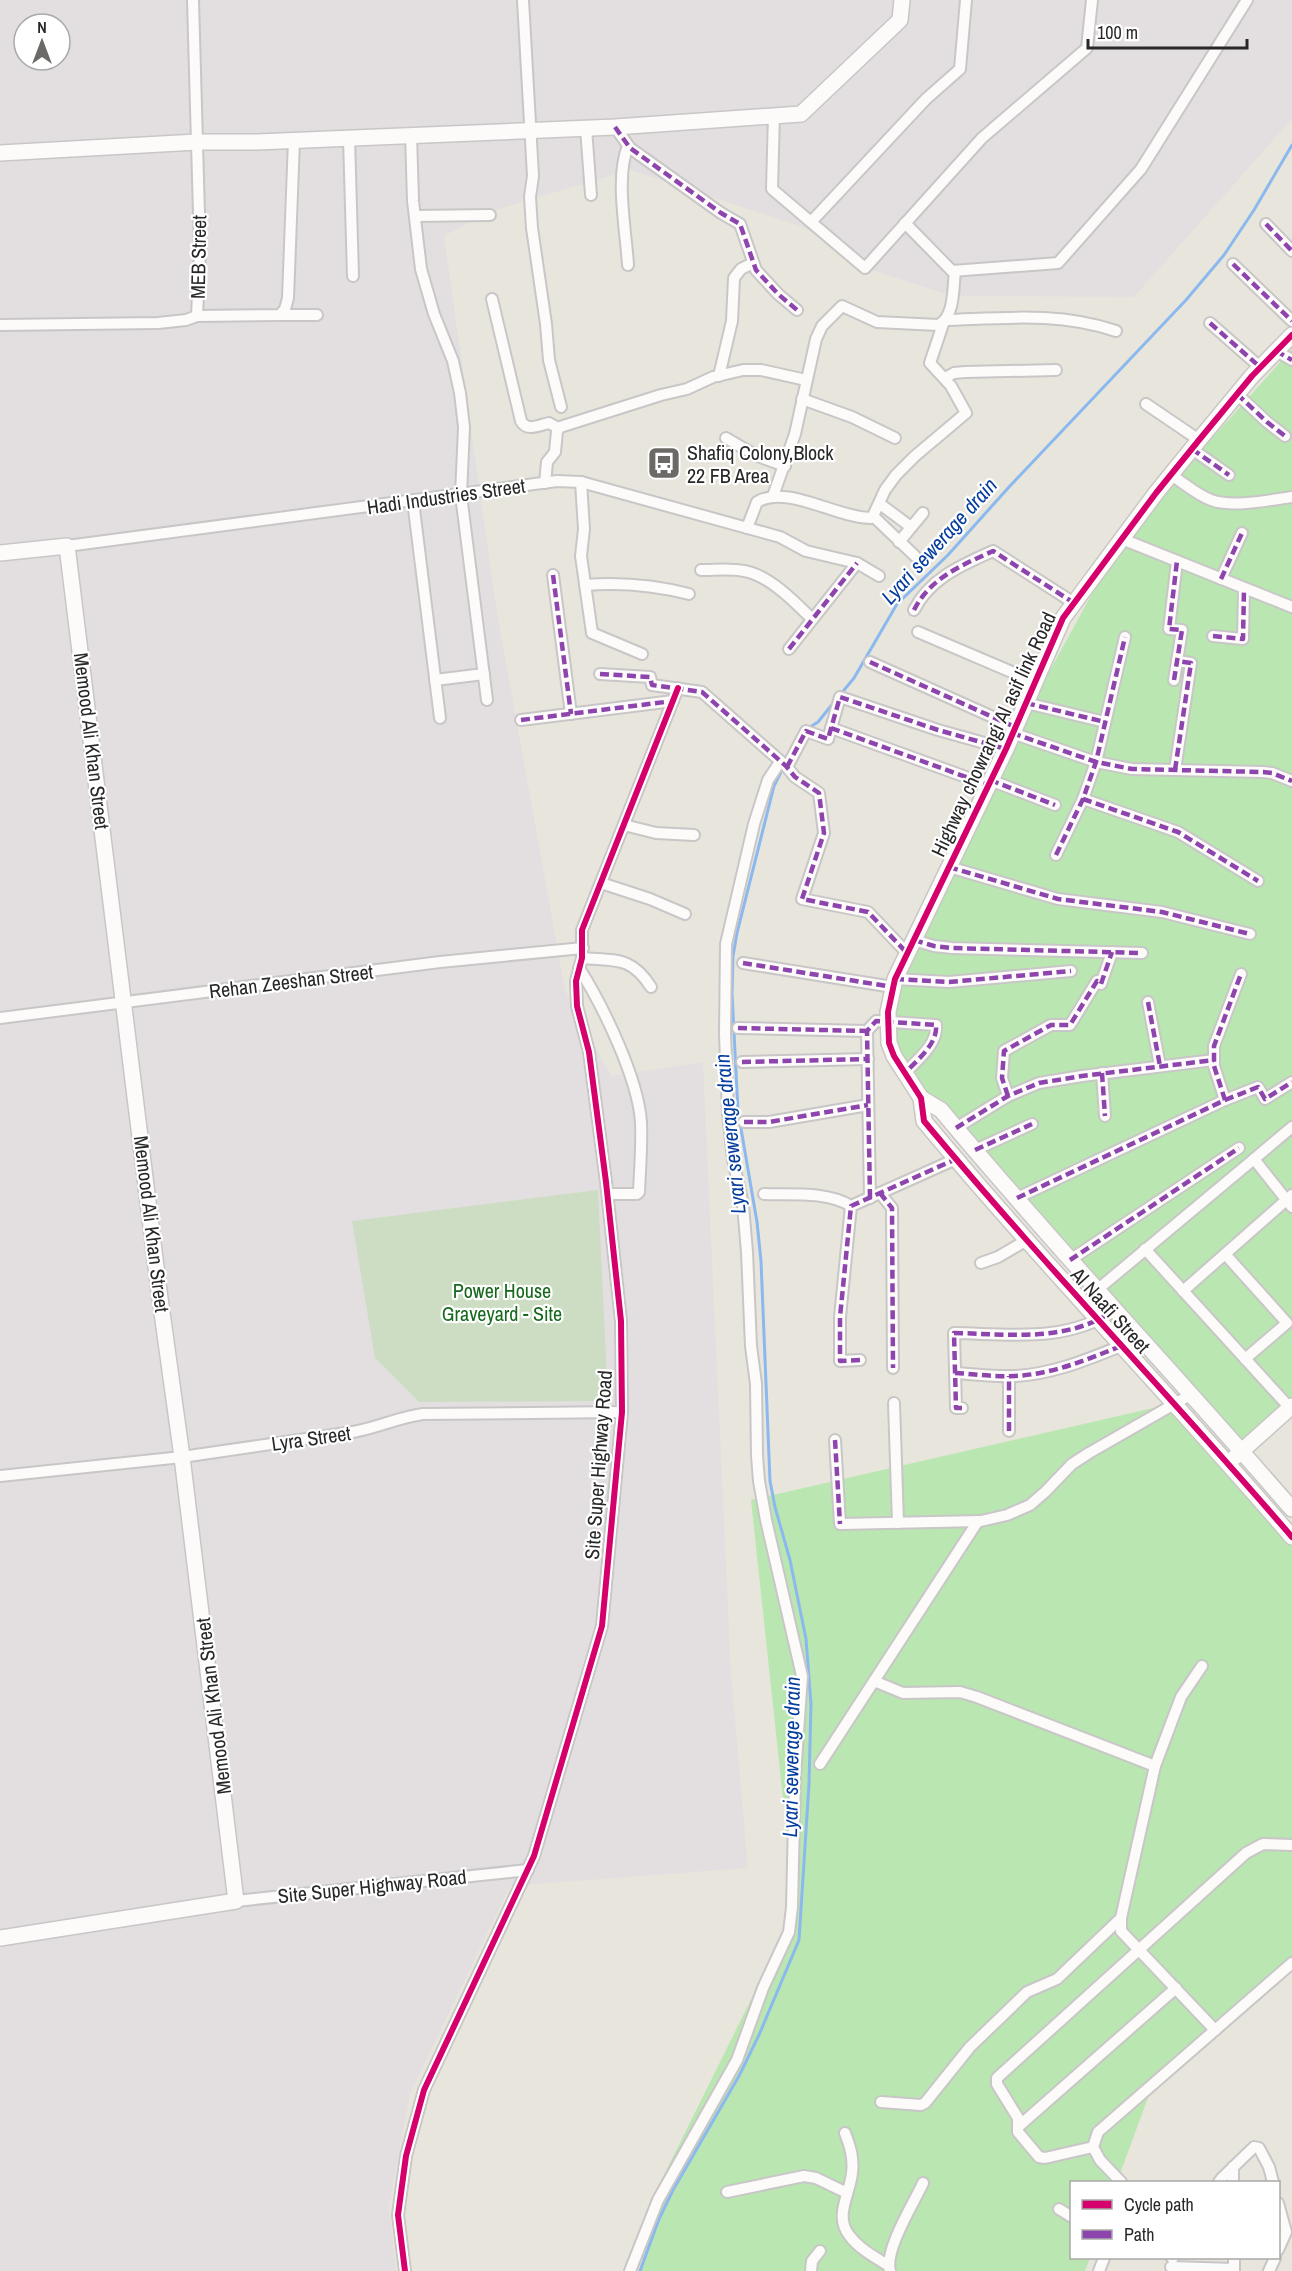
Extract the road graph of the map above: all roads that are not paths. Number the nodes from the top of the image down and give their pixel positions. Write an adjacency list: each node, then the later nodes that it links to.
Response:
1 (193, 0): 14 (street, MEB Street)
2 (523, 0): 10 (street)
3 (902, 0): 7 (street)
4 (966, 0): 20 (street)
5 (1092, 0): 21 (street)
6 (1247, 0): 27 (street)
7 (774, 115): 8 (street); 20 (street)
8 (615, 127): 9 (street); 15 (street)
9 (586, 128): 10 (street); 17 (street)
10 (530, 130): 11 (street); 49 (street)
11 (411, 134): 12 (street); 19 (street)
12 (350, 138): 13 (street); 28 (street)
13 (294, 140): 14 (street); 31 (street)
14 (197, 142): 16 (street); 33 (street, MEB Street)
15 (628, 146): 24 (street); 26 (street)
16 (0, 153)
17 (591, 195)
18 (490, 215): 19 (street)
19 (415, 216): 60 (street)
20 (811, 222): 21 (street)
21 (906, 224): 27 (street)
22 (1266, 224): 23 (street)
23 (1292, 251)
24 (753, 263): 30 (street); 43 (street)
25 (1233, 264): 34 (street)
26 (628, 265)
27 (955, 271): 35 (street)
28 (353, 276)
29 (492, 299): 50 (street)
30 (797, 310)
31 (280, 315): 32 (street); 33 (street)
32 (317, 315)
33 (197, 316): 37 (street, MEB Street)
34 (1292, 321)
35 (945, 322): 38 (street); 44 (street); 45 (street)
36 (1210, 323): 41 (street)
37 (0, 325)
38 (1116, 331)
39 (1286, 344): 40 (street); 41 (street, Highway chowrangi Al asif link Road)
40 (1292, 360)
41 (1260, 367): 46 (street, Highway chowrangi Al asif link Road)
42 (1056, 370): 44 (street)
43 (719, 376): 45 (street); 50 (street)
44 (945, 378): 64 (street)
45 (806, 380): 47 (street)
46 (1237, 394): 51 (street); 54 (street, Highway chowrangi Al asif link Road)
47 (802, 399): 53 (street); 55 (street)
48 (1146, 404): 54 (street)
49 (561, 407)
50 (558, 428): 59 (street)
51 (1285, 436)
52 (726, 438): 55 (street)
53 (895, 438)
54 (1195, 445): 56 (street, Highway chowrangi Al asif link Road); 57 (street)
55 (784, 466): 61 (street)
56 (1171, 475): 62 (street); 70 (street, Highway chowrangi Al asif link Road)
57 (1228, 476)
58 (581, 482): 59 (street, Hadi Industries Street); 68 (street, Hadi Industries Street); 81 (street)
59 (545, 483): 60 (street, Hadi Industries Street)
60 (461, 495): 63 (street, Hadi Industries Street); 95 (street)
61 (773, 496): 66 (street); 68 (street)
62 (1292, 497)
63 (413, 501): 72 (street, Hadi Industries Street); 97 (street)
64 (880, 504): 66 (street); 67 (street)
65 (923, 513): 67 (street)
66 (873, 516): 71 (street)
67 (911, 527): 71 (street)
68 (747, 528): 76 (street, Hadi Industries Street)
69 (1242, 533): 80 (street)
70 (1122, 539): 75 (street); 84 (street, Highway chowrangi Al asif link Road)
71 (899, 542): 74 (street)
72 (67, 546): 73 (street, Hadi Industries Street); 135 (street, Memood Ali Khan Street)
73 (0, 553)
74 (915, 556)
75 (1177, 561): 80 (street); 93 (street)
76 (857, 563): 79 (street, Hadi Industries Street); 87 (street)
77 (701, 570): 87 (street)
78 (554, 575): 104 (street)
79 (879, 576)
80 (1221, 579): 82 (street)
81 (585, 585): 83 (street); 92 (street)
82 (1244, 589): 85 (street); 89 (street)
83 (689, 594)
84 (1074, 603): 86 (street); 99 (street, Highway chowrangi Al asif link Road)
85 (1292, 607)
86 (914, 610)
87 (812, 619): 91 (street)
88 (918, 632): 99 (street)
89 (1213, 636)
90 (1125, 637): 107 (street)
91 (789, 649)
92 (642, 654)
93 (1177, 661): 98 (street); 113 (street)
94 (870, 662): 109 (street)
95 (484, 674): 97 (street); 101 (street)
96 (600, 674): 100 (street)
97 (435, 680): 105 (street)
98 (1174, 680)
99 (1035, 682): 103 (street, Highway chowrangi Al asif link Road)
100 (678, 688): 102 (street, Site Super Highway Road); 112 (street)
101 (487, 700)
102 (673, 701): 104 (street); 118 (street, Site Super Highway Road)
103 (1026, 703): 107 (street); 109 (street, Highway chowrangi Al asif link Road)
104 (571, 714): 106 (street)
105 (440, 718)
106 (521, 720)
107 (1105, 722): 111 (street)
108 (831, 728): 110 (street); 112 (street); 115 (street)
109 (1014, 730): 110 (street, Highway chowrangi Al asif link Road); 111 (street)
110 (1006, 749): 115 (street, Highway chowrangi Al asif link Road)
111 (1096, 762): 113 (street); 116 (street)
112 (784, 764): 126 (street); 233 (street)
113 (1176, 770): 114 (street)
114 (1292, 781)
115 (989, 782): 117 (street); 121 (street, Highway chowrangi Al asif link Road)
116 (1083, 799): 120 (street); 122 (street)
117 (1055, 805)
118 (624, 825): 119 (street); 123 (street, Site Super Highway Road)
119 (694, 835)
120 (1056, 855)
121 (949, 867): 125 (street); 126 (street, Highway chowrangi Al asif link Road)
122 (1258, 881)
123 (601, 883): 124 (street); 129 (street, Site Super Highway Road)
124 (685, 914)
125 (1250, 934)
126 (911, 947): 127 (street); 133 (street, Highway chowrangi Al asif link Road)
127 (1112, 952): 128 (street); 148 (street)
128 (1142, 953)
129 (582, 958): 134 (street, Rehan Zeeshan Street); 135 (street, Rehan Zeeshan Street); 161 (street, Site Super Highway Road); 161 (street)
130 (743, 963): 133 (street)
131 (1071, 971): 133 (street)
132 (1241, 974): 142 (street)
133 (894, 983): 138 (street, Highway chowrangi Al asif link Road)
134 (651, 987)
135 (125, 1002): 137 (street, Rehan Zeeshan Street); 192 (street, Memood Ali Khan Street)
136 (1148, 1002): 144 (street)
137 (0, 1018)
138 (889, 1020): 140 (street); 145 (street, Highway chowrangi Al asif link Road); 145 (street)
139 (738, 1028): 140 (street)
140 (867, 1031): 141 (street)
141 (868, 1059): 143 (street); 151 (street)
142 (1214, 1060): 144 (street); 150 (street)
143 (742, 1062)
144 (1160, 1066): 146 (street)
145 (905, 1073): 149 (street, Highway chowrangi Al asif link Road)
146 (1102, 1073): 148 (street); 152 (street)
147 (1292, 1082): 150 (street)
148 (1008, 1096): 156 (street)
149 (921, 1098): 156 (street, Al Naafi Street); 159 (street, Al Naafi Street)
150 (1225, 1100): 164 (street)
151 (868, 1105): 153 (street); 163 (street)
152 (1106, 1116)
153 (744, 1122)
154 (1032, 1124): 158 (street)
155 (1292, 1126): 160 (street)
156 (956, 1128): 158 (street, Al Naafi Street)
157 (1239, 1148): 170 (street)
158 (975, 1150): 164 (street, Al Naafi Street)
159 (956, 1159): 163 (street); 167 (street, Al Naafi Street)
160 (1254, 1159): 165 (street); 168 (street)
161 (608, 1194): 188 (street, Site Super Highway Road)
162 (764, 1194): 166 (street)
163 (875, 1195): 166 (street); 180 (street)
164 (1017, 1198): 170 (street, Al Naafi Street)
165 (1290, 1201): 169 (street)
166 (851, 1206): 179 (street)
167 (1027, 1240): 171 (street); 175 (street, Al Naafi Street)
168 (1145, 1249): 172 (street); 173 (street)
169 (1225, 1254): 173 (street); 176 (street)
170 (1070, 1260): 172 (street, Al Naafi Street)
171 (981, 1263)
172 (1097, 1290): 174 (street, Al Naafi Street)
173 (1183, 1291): 178 (street)
174 (1115, 1310): 175 (street); 183 (street, Al Naafi Street)
175 (1098, 1321): 177 (street, Al Naafi Street); 181 (street)
176 (1290, 1321): 178 (street)
177 (1121, 1346): 182 (street); 185 (street, Al Naafi Street)
178 (1245, 1359): 186 (street)
179 (860, 1360)
180 (893, 1368)
181 (955, 1373): 182 (street); 187 (street)
182 (1010, 1376): 189 (street)
183 (1190, 1395): 185 (street); 191 (street, Al Naafi Street)
184 (894, 1403): 197 (street)
185 (1175, 1403): 193 (street, Al Naafi Street); 196 (street)
186 (1291, 1407): 191 (street)
187 (962, 1408)
188 (622, 1412): 192 (street, Lyra Street); 204 (street, Site Super Highway Road)
189 (1009, 1431)
190 (835, 1440): 197 (street)
191 (1241, 1451): 193 (street); 195 (street, Al Naafi Street)
192 (182, 1457): 194 (street, Lyra Street); 205 (street, Memood Ali Khan Street)
193 (1228, 1462): 198 (street, Al Naafi Street)
194 (0, 1476)
195 (1292, 1509)
196 (978, 1521): 197 (street); 200 (street)
197 (898, 1523)
198 (1292, 1537)
199 (1202, 1666): 202 (street)
200 (874, 1681): 201 (street); 202 (street)
201 (820, 1764)
202 (1155, 1766): 206 (street)
203 (1292, 1845): 208 (street)
204 (528, 1870): 205 (street, Site Super Highway Road); 232 (street)
205 (236, 1901): 207 (street, Site Super Highway Road)
206 (1121, 1918): 208 (street); 212 (street)
207 (0, 1938)
208 (1139, 1949): 210 (street); 213 (street)
209 (1292, 1963): 211 (street)
210 (1176, 1988): 211 (street); 213 (street)
211 (1215, 2030): 215 (street)
212 (881, 2102)
213 (1018, 2127): 215 (street)
214 (845, 2133): 223 (street)
215 (1093, 2147): 217 (street)
216 (1233, 2167): 218 (street); 219 (street); 220 (street)
217 (1119, 2181)
218 (1220, 2181)
219 (1233, 2181)
220 (1273, 2181)
221 (923, 2183): 230 (street)
222 (727, 2192): 223 (street)
223 (847, 2193): 230 (street)
224 (1059, 2209): 226 (street)
225 (1280, 2210): 227 (street)
226 (1070, 2216)
227 (1280, 2246)
228 (820, 2251): 234 (street)
229 (1171, 2262): 231 (street)
230 (890, 2269)
231 (1234, 2270)
232 (405, 2271)
233 (630, 2271)
234 (811, 2271)

